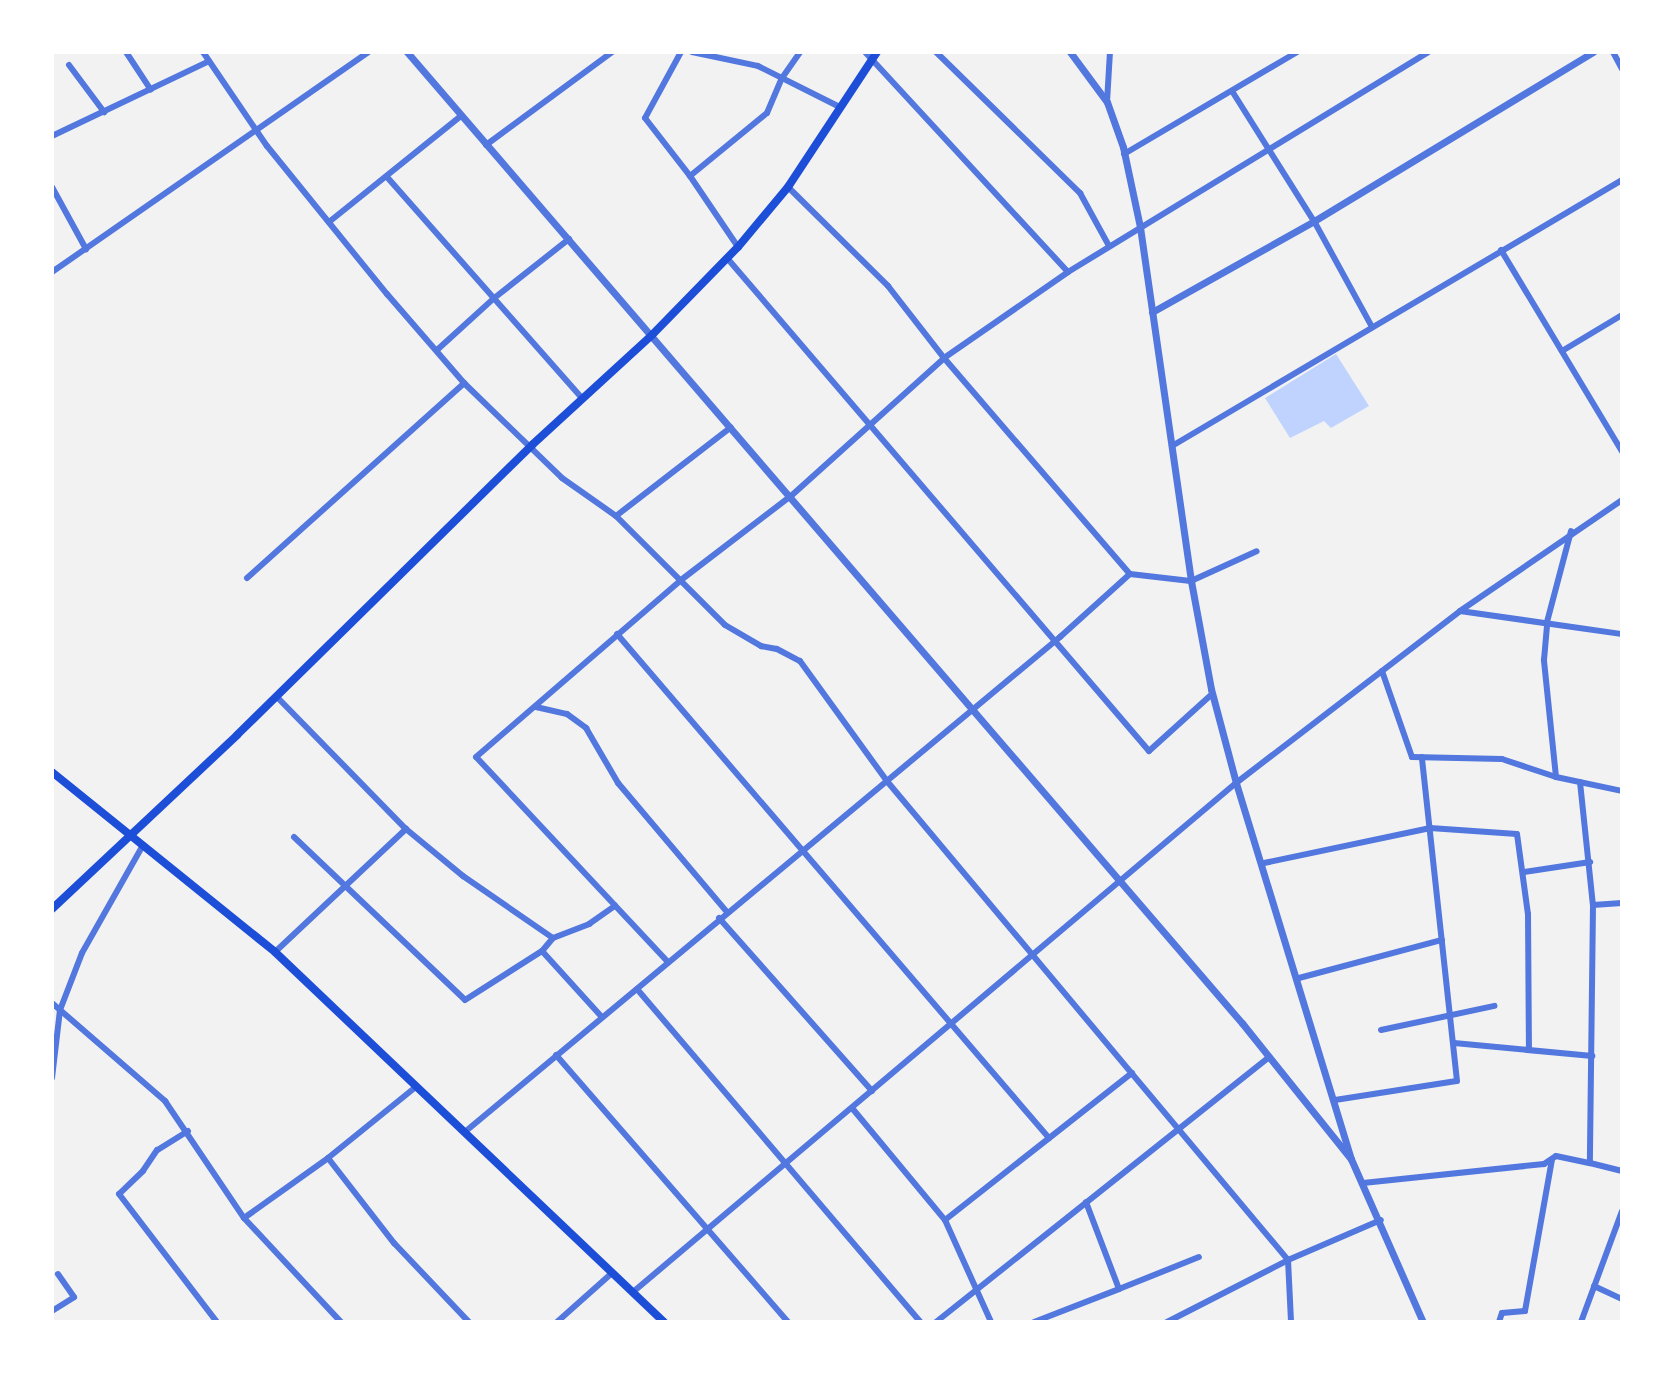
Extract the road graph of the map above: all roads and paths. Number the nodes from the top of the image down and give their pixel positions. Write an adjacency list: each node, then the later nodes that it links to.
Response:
1 (126, 52): 23 (street)
2 (203, 52): 19 (street)
3 (368, 52): 29 (street)
4 (407, 52): 28 (street)
5 (612, 52): 31 (street)
6 (681, 52): 34 (street)
7 (692, 52): 22 (street)
8 (800, 52): 22 (street)
9 (865, 52): 17 (street)
10 (936, 52): 43 (street)
11 (1070, 52): 25 (street)
12 (1118, 52): 18 (street)
13 (1297, 52): 24 (street)
14 (1428, 52): 32 (street)
15 (1593, 52): 39 (street)
16 (1613, 52): 21 (street)
17 (875, 55): 26 (main road); 49 (street)
18 (1110, 55): 25 (street)
19 (209, 61): 23 (street); 29 (street)
20 (69, 65): 27 (street)
21 (1622, 69)
22 (782, 78): 26 (street); 34 (street)
23 (151, 90): 27 (street)
24 (1232, 91): 32 (street); 33 (street)
25 (1107, 102): 33 (street)
26 (840, 107): 38 (main road)
27 (104, 112): 30 (street)
28 (461, 116): 31 (street); 35 (street)
29 (255, 129): 40 (street); 45 (street)
30 (52, 136)
31 (486, 145): 42 (street)
32 (1268, 149): 39 (street); 41 (street)
33 (1124, 154): 41 (street)
34 (690, 176): 44 (street)
35 (387, 177): 40 (street); 50 (street)
36 (1622, 180): 46 (street)
37 (52, 187): 45 (street)
38 (788, 187): 44 (main road); 57 (street)
39 (1314, 221): 51 (street); 53 (street)
40 (329, 222): 55 (street)
41 (1140, 227): 43 (street); 51 (street)
42 (569, 239): 50 (street); 54 (street)
43 (1109, 246): 49 (street)
44 (738, 247): 47 (main road)
45 (86, 249): 48 (street)
46 (1501, 250): 53 (street); 56 (street)
47 (727, 258): 54 (main road); 60 (street)
48 (52, 272)
49 (1068, 272): 57 (street)
50 (493, 299): 55 (street); 59 (street)
51 (1152, 312): 63 (street)
52 (1622, 315): 56 (street)
53 (1372, 327): 63 (street)
54 (652, 335): 59 (main road); 61 (street)
55 (437, 350): 58 (street)
56 (1562, 351): 64 (street)
57 (944, 358): 60 (street); 70 (street)
58 (464, 383): 62 (street); 71 (street)
59 (584, 400): 62 (main road)
60 (870, 424): 65 (street); 78 (street)
61 (731, 427): 65 (street); 67 (street)
62 (532, 445): 67 (street); 81 (main road)
63 (1172, 446): 73 (street)
64 (1622, 451)
65 (791, 496): 72 (street); 83 (street)
66 (1622, 500): 68 (street)
67 (616, 516): 72 (street)
68 (1571, 531): 74 (street); 75 (street)
69 (1257, 551): 73 (street)
70 (1130, 574): 73 (street); 78 (street)
71 (247, 578)
72 (681, 580): 76 (street); 87 (street)
73 (1191, 581): 80 (street)
74 (1460, 611): 75 (street); 79 (street)
75 (1547, 622): 77 (street); 86 (street)
76 (617, 634): 82 (street); 96 (street)
77 (1622, 634)
78 (1054, 642): 80 (street); 83 (street)
79 (1382, 671): 84 (street); 89 (street)
80 (1212, 694): 89 (street)
81 (276, 696): 92 (street); 93 (main road)
82 (536, 707): 104 (street); 106 (street)
83 (972, 708): 87 (street); 100 (street)
84 (1422, 757): 86 (street); 91 (street)
85 (52, 772): 93 (main road)
86 (1556, 777): 88 (street)
87 (886, 780): 96 (street); 112 (street)
88 (1580, 782): 90 (street); 97 (street)
89 (1236, 783): 98 (street); 100 (street)
90 (1622, 791)
91 (1430, 828): 98 (street); 99 (street); 109 (street)
92 (406, 829): 101 (street); 108 (street)
93 (130, 834): 95 (main road); 105 (main road)
94 (294, 837): 101 (street)
95 (143, 845): 111 (main road); 118 (street)
96 (804, 849): 106 (street); 121 (street)
97 (1590, 862): 99 (street); 103 (street)
98 (1264, 863): 114 (street)
99 (1524, 872): 124 (street)
100 (1120, 881): 112 (street); 127 (street)
101 (343, 887): 110 (street); 111 (street)
102 (1622, 903): 103 (street)
103 (1593, 905): 126 (street)
104 (615, 906): 108 (street); 113 (street)
105 (52, 909)
106 (727, 912): 107 (street)
107 (719, 918): 113 (street); 131 (street)
108 (553, 938): 110 (street)
109 (1442, 940): 114 (street); 119 (street)
110 (542, 951): 120 (street)
111 (275, 952): 130 (main road)
112 (1034, 955): 121 (street); 128 (street)
113 (667, 961): 115 (street)
114 (1299, 978): 132 (street)
115 (637, 989): 120 (street); 141 (street)
116 (52, 1003): 118 (street)
117 (1494, 1006): 119 (street)
118 (60, 1010): 129 (street); 135 (street)
119 (1451, 1014): 122 (street); 123 (street)
120 (601, 1016): 125 (street)
121 (953, 1025): 131 (street); 137 (street)
122 (1381, 1030)
123 (1454, 1043): 124 (street); 132 (street)
124 (1529, 1050): 126 (street)
125 (556, 1055): 136 (street); 150 (street)
126 (1592, 1056): 142 (street)
127 (1269, 1057): 134 (street); 139 (street)
128 (1132, 1073): 134 (street); 137 (street)
129 (52, 1078)
130 (417, 1086): 136 (main road); 138 (street)
131 (872, 1091): 133 (street)
132 (1335, 1100): 139 (street)
133 (852, 1108): 141 (street); 148 (street)
134 (1178, 1129): 145 (street); 152 (street)
135 (188, 1131): 147 (street); 161 (street)
136 (466, 1131): 153 (main road)
137 (1049, 1138): 148 (street)
138 (328, 1158): 147 (street); 163 (street)
139 (1351, 1159): 144 (street)
140 (1552, 1159): 142 (street); 144 (street); 174 (street)
141 (787, 1162): 150 (street); 167 (street)
142 (1590, 1163): 143 (street)
143 (1622, 1171)
144 (1363, 1183): 149 (street)
145 (1086, 1202): 156 (street); 157 (street)
146 (1622, 1211): 155 (street)
147 (244, 1218): 162 (street)
148 (945, 1220): 156 (street)
149 (1381, 1220): 152 (street); 173 (street)
150 (708, 1229): 158 (street); 166 (street)
151 (1199, 1257): 157 (street)
152 (1288, 1260): 171 (street); 172 (street)
153 (612, 1273): 158 (main road); 164 (street)
154 (58, 1274): 160 (street)
155 (1594, 1286): 159 (street); 175 (street)
156 (978, 1288): 168 (street); 169 (street)
157 (1119, 1289): 170 (street)
158 (633, 1292): 165 (main road)
159 (1622, 1299)
160 (52, 1311)
161 (217, 1322)
162 (341, 1322)
163 (469, 1322)
164 (557, 1322)
165 (664, 1322)
166 (788, 1322)
167 (920, 1322)
168 (936, 1322)
169 (991, 1322)
170 (1034, 1322)
171 (1167, 1322)
172 (1291, 1322)
173 (1423, 1322)
174 (1499, 1322)
175 (1581, 1322)

